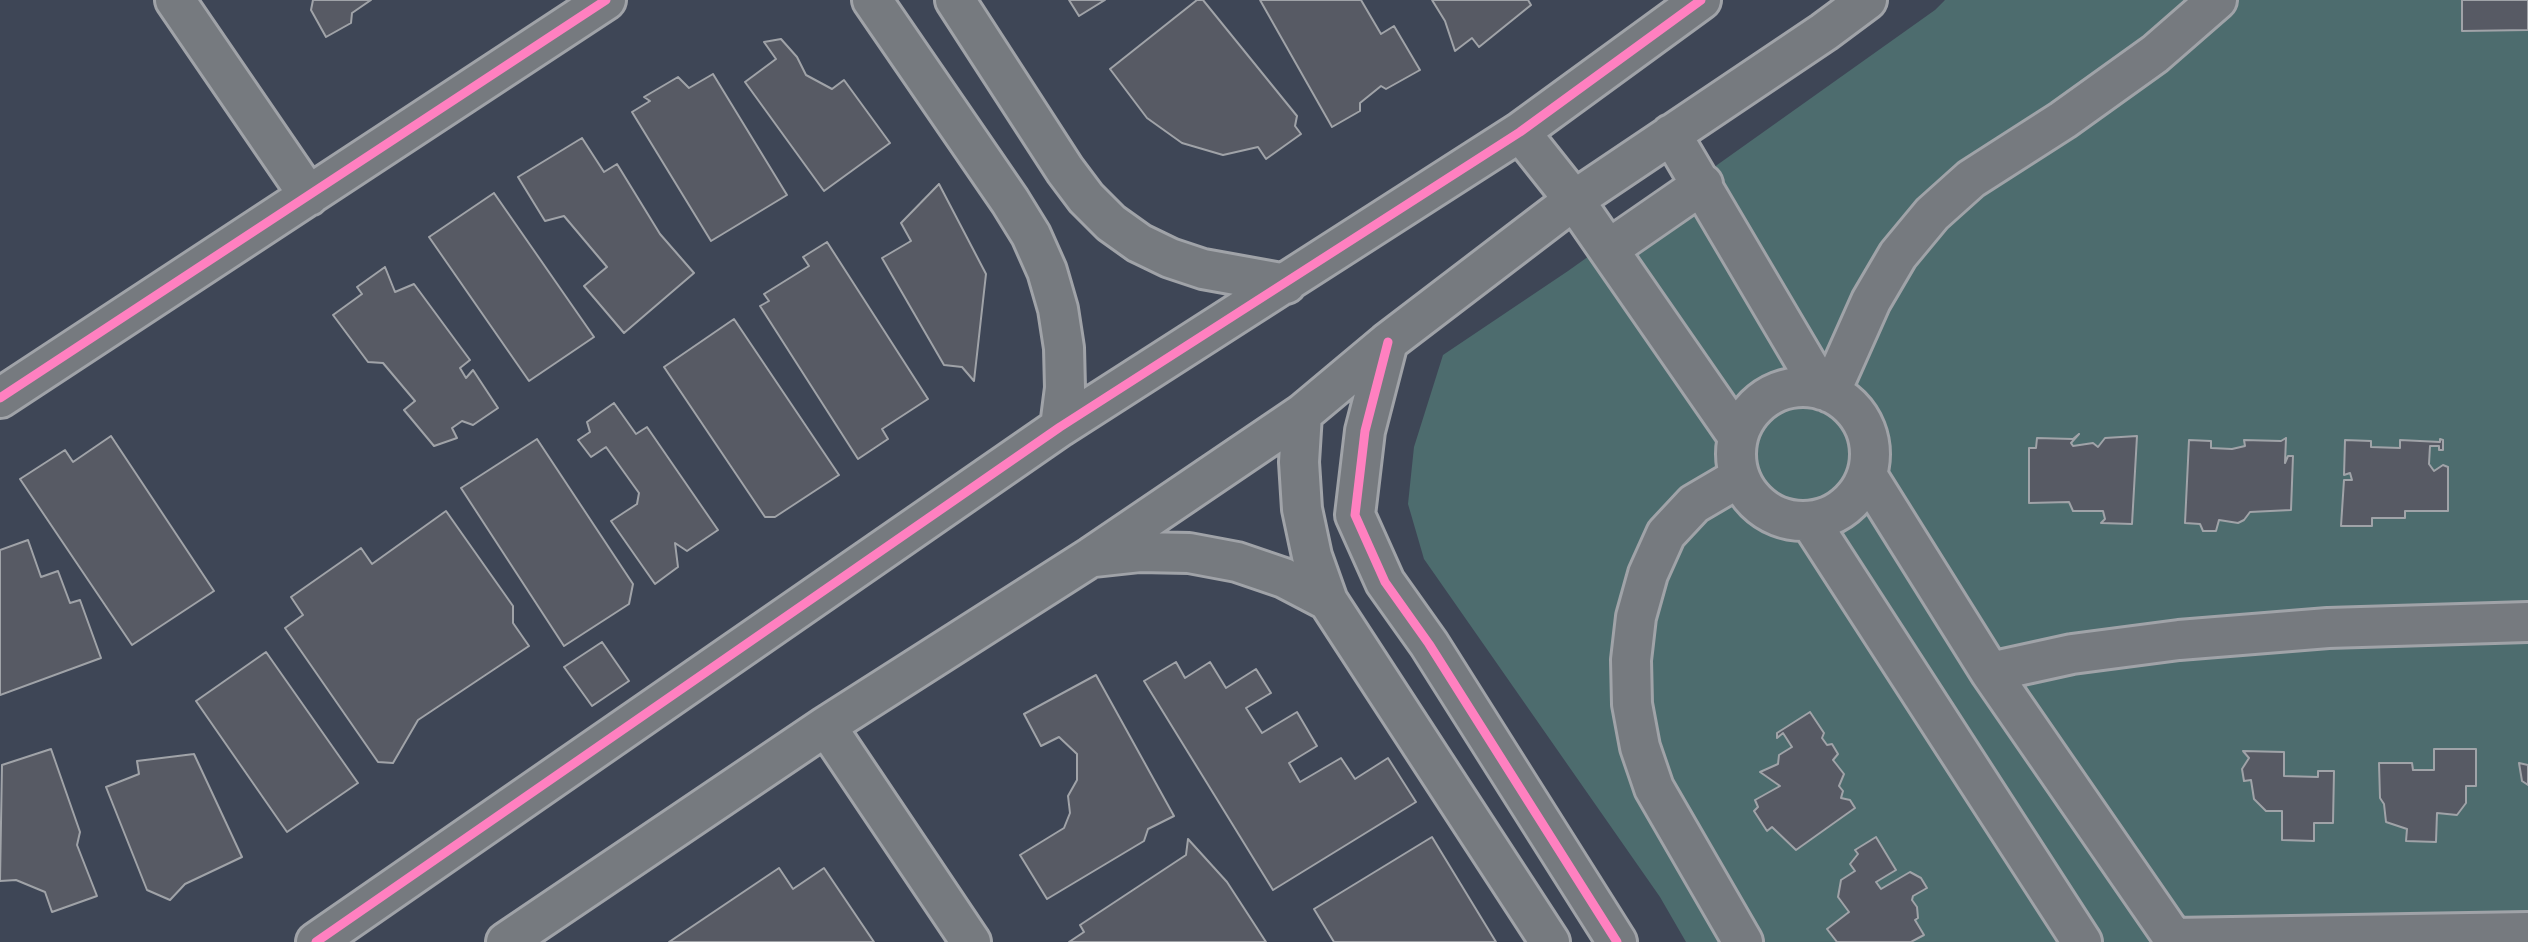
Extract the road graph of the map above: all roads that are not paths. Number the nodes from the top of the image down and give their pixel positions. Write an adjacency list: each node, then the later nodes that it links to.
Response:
1 (175, 0): 11 (street)
2 (606, 0): 11 (street)
3 (872, 0): 19 (street)
4 (955, 0): 14 (street)
5 (1701, 0): 8 (street)
6 (1867, 0): 9 (street)
7 (2217, 0): 16 (street)
8 (1520, 132): 12 (street); 14 (street)
9 (1671, 134): 10 (street); 12 (street)
10 (1703, 184): 13 (street); 16 (street)
11 (309, 196): 17 (street)
12 (1574, 200): 13 (street); 15 (street)
13 (1609, 249): 20 (street)
14 (1286, 284): 19 (street)
15 (1388, 342): 18 (street); 35 (street)
16 (1826, 392): 20 (street); 21 (street)
17 (0, 398)
18 (1302, 414): 24 (street); 25 (street)
19 (1060, 427): 31 (street)
20 (1738, 437): 22 (street)
21 (1867, 475): 23 (street); 27 (street)
22 (1740, 477): 23 (street); 36 (street)
23 (1810, 521): 37 (street)
24 (1091, 557): 25 (street); 28 (street)
25 (1328, 601): 34 (street)
26 (2528, 622): 27 (street)
27 (1990, 671): 30 (street)
28 (826, 726): 32 (street); 33 (street)
29 (2528, 932): 30 (street)
30 (2174, 940)
31 (316, 942)
32 (506, 942)
33 (971, 942)
34 (1550, 942)
35 (1617, 942)
36 (1743, 942)
37 (2082, 942)

